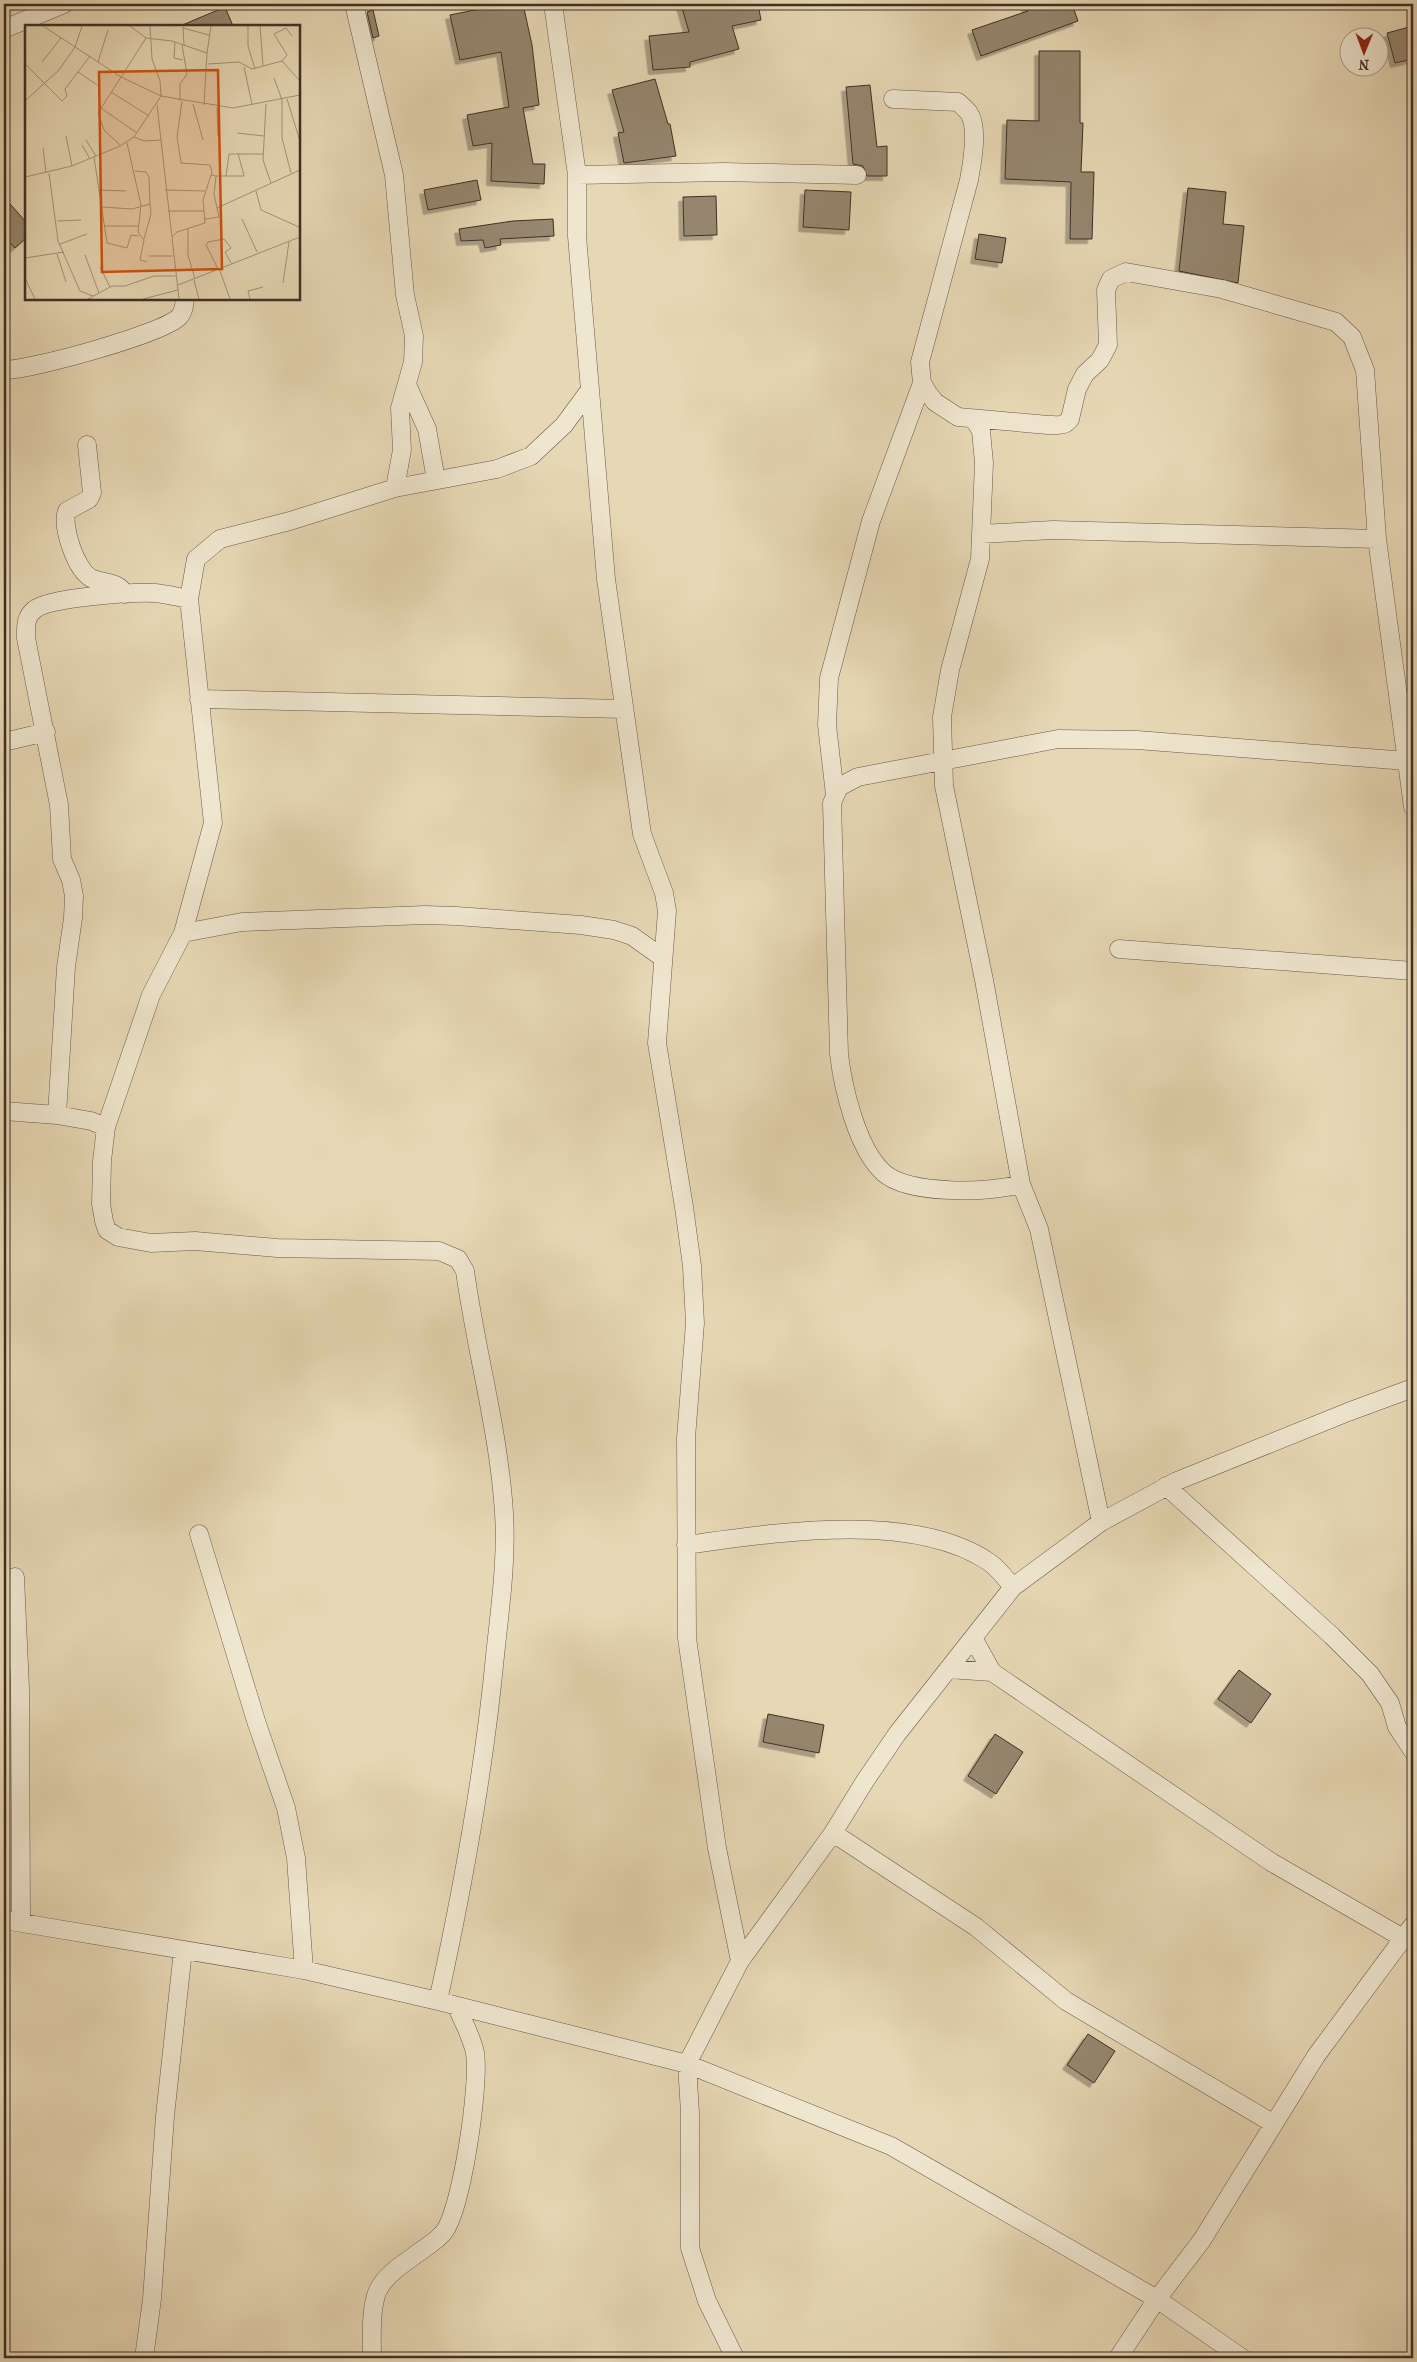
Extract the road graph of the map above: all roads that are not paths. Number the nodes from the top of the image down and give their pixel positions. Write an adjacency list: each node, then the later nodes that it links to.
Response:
1 (64, 4): 4 (street)
2 (354, 4): 12 (street)
3 (553, 4): 7 (street)
4 (43, 14): 5 (street)
5 (4, 29)
6 (893, 99): 11 (street)
7 (577, 174): 8 (street); 13 (street)
8 (857, 175)
9 (185, 300): 10 (street)
10 (4, 370)
11 (922, 383): 14 (street); 28 (street)
12 (408, 388): 16 (street); 17 (street)
13 (589, 391): 16 (street); 23 (street)
14 (974, 419): 18 (street); 19 (street)
15 (87, 445): 20 (street)
16 (436, 480): 17 (street)
17 (396, 488): 21 (street)
18 (981, 534): 19 (street); 26 (street)
19 (1377, 538): 27 (street)
20 (125, 594): 21 (street); 24 (street)
21 (189, 598): 22 (street)
22 (199, 698): 23 (street); 30 (street)
23 (624, 709): 32 (street)
24 (46, 732): 25 (street); 35 (street)
25 (4, 742)
26 (943, 760): 27 (street); 28 (street); 37 (street)
27 (1407, 761): 29 (street)
28 (835, 795): 37 (street)
29 (1413, 807)
30 (183, 932): 32 (street); 36 (street)
31 (1119, 949): 33 (street)
32 (663, 958): 42 (street)
33 (1413, 971)
34 (4, 1111): 35 (street)
35 (57, 1115): 36 (street)
36 (106, 1127): 55 (street)
37 (1021, 1184): 40 (street)
38 (1413, 1388): 39 (street)
39 (1166, 1486): 40 (street); 48 (street)
40 (1101, 1522): 44 (street)
41 (199, 1534): 54 (street)
42 (686, 1545): 44 (street); 53 (street)
43 (15, 1577): 50 (street)
44 (1013, 1587): 45 (street)
45 (973, 1638): 46 (street); 47 (street)
46 (948, 1669): 47 (street); 49 (street)
47 (992, 1672): 51 (street)
48 (1413, 1750)
49 (833, 1833): 53 (street); 58 (street)
50 (12, 1921): 52 (street)
51 (1408, 1932): 58 (street)
52 (183, 1950): 54 (street); 60 (street)
53 (740, 1961): 57 (street)
54 (304, 1970): 55 (street)
55 (438, 2002): 56 (street)
56 (457, 2007): 57 (street); 61 (street)
57 (687, 2064): 59 (street); 62 (street)
58 (1274, 2124): 59 (street)
59 (1157, 2299): 63 (street); 64 (street)
60 (144, 2358)
61 (372, 2358)
62 (735, 2358)
63 (1118, 2358)
64 (1242, 2358)

